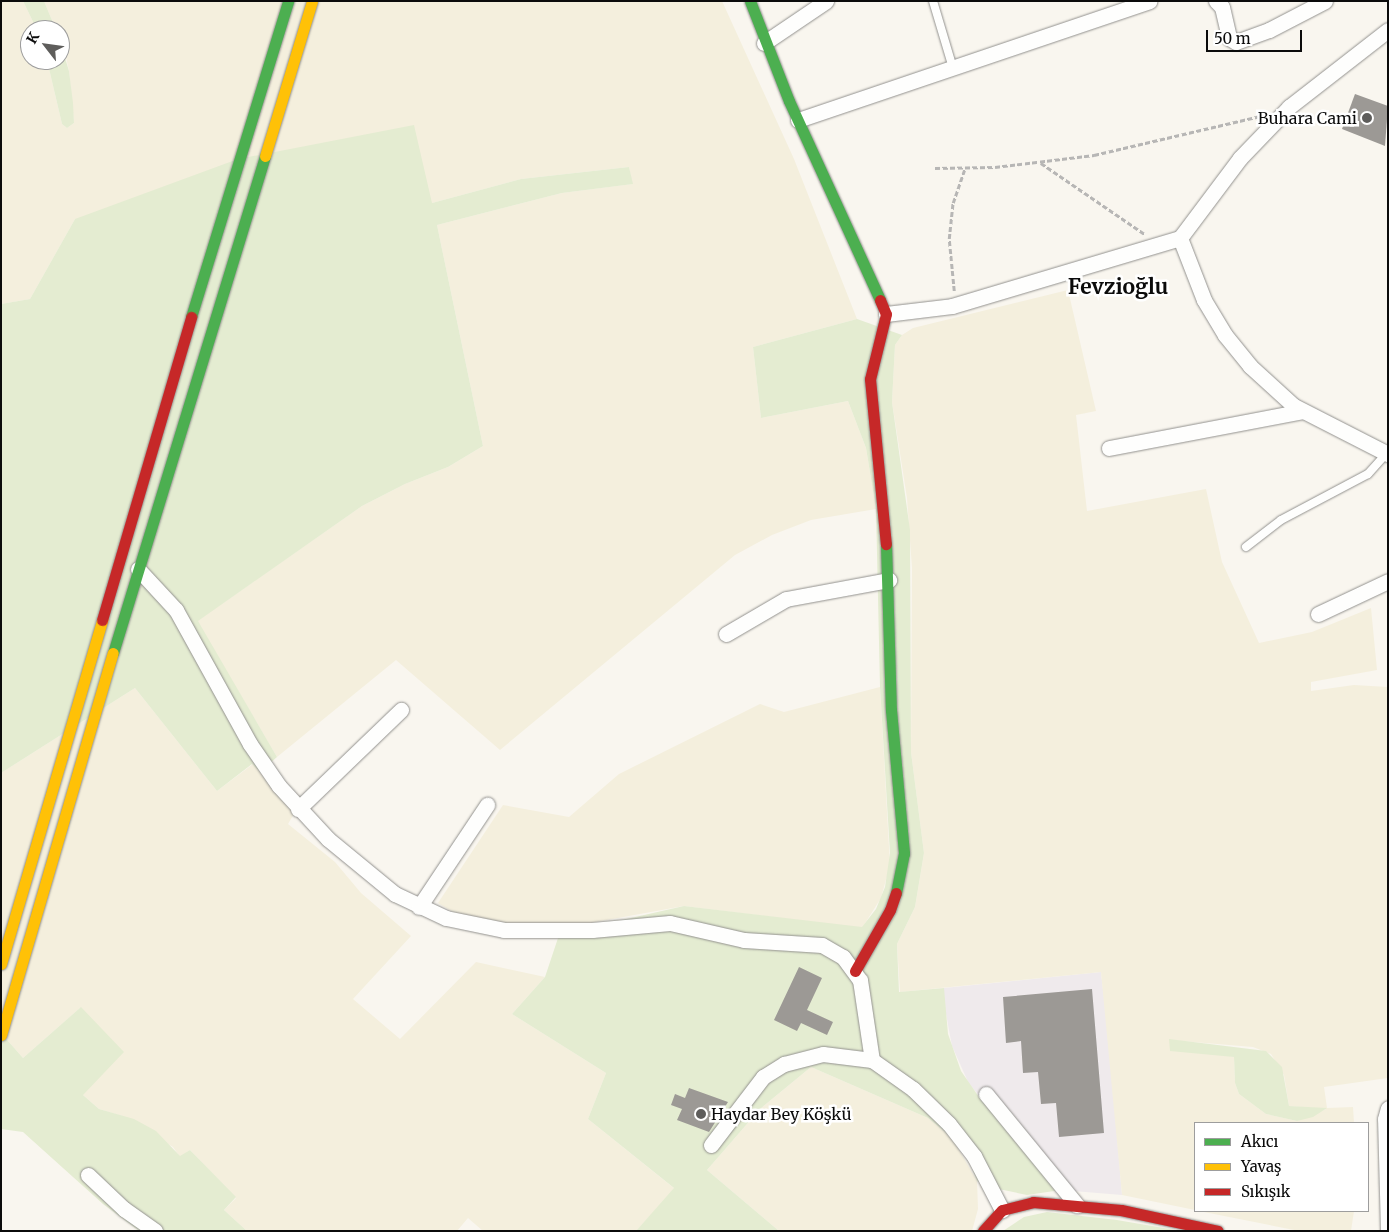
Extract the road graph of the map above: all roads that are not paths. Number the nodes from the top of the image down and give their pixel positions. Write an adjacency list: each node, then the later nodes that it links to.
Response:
1 (288, 1): 28 (main road)
2 (312, 1): 19 (main road)
3 (750, 1): 10 (main road)
4 (826, 1): 10 (street)
5 (933, 1): 11 (lane)
6 (1149, 1): 11 (street)
7 (1216, 1): 8 (street)
8 (1325, 1)
9 (1388, 30): 13 (street)
10 (764, 43): 12 (main road)
11 (953, 68): 12 (street)
12 (798, 120): 14 (main road)
13 (1180, 238): 14 (street); 15 (street)
14 (886, 314): 20 (main road)
15 (1303, 411): 16 (street); 17 (street)
16 (1109, 448)
17 (1387, 454): 18 (lane)
18 (1246, 547)
19 (138, 568): 26 (street); 30 (main road)
20 (889, 580): 23 (street); 29 (main road)
21 (1388, 581): 22 (street)
22 (1318, 614)
23 (726, 634)
24 (401, 710): 26 (street)
25 (487, 805): 27 (street)
26 (298, 809): 27 (street)
27 (419, 907): 29 (street)
28 (1, 964)
29 (855, 971): 31 (street)
30 (1, 1035)
31 (872, 1060): 34 (street); 37 (street)
32 (986, 1094): 36 (street)
33 (1388, 1108): 41 (street)
34 (711, 1144)
35 (88, 1175): 38 (street)
36 (1077, 1204): 37 (main road); 40 (main road)
37 (1002, 1210): 39 (main road)
38 (155, 1231)
39 (983, 1231)
40 (1218, 1231)
41 (1388, 1231)

